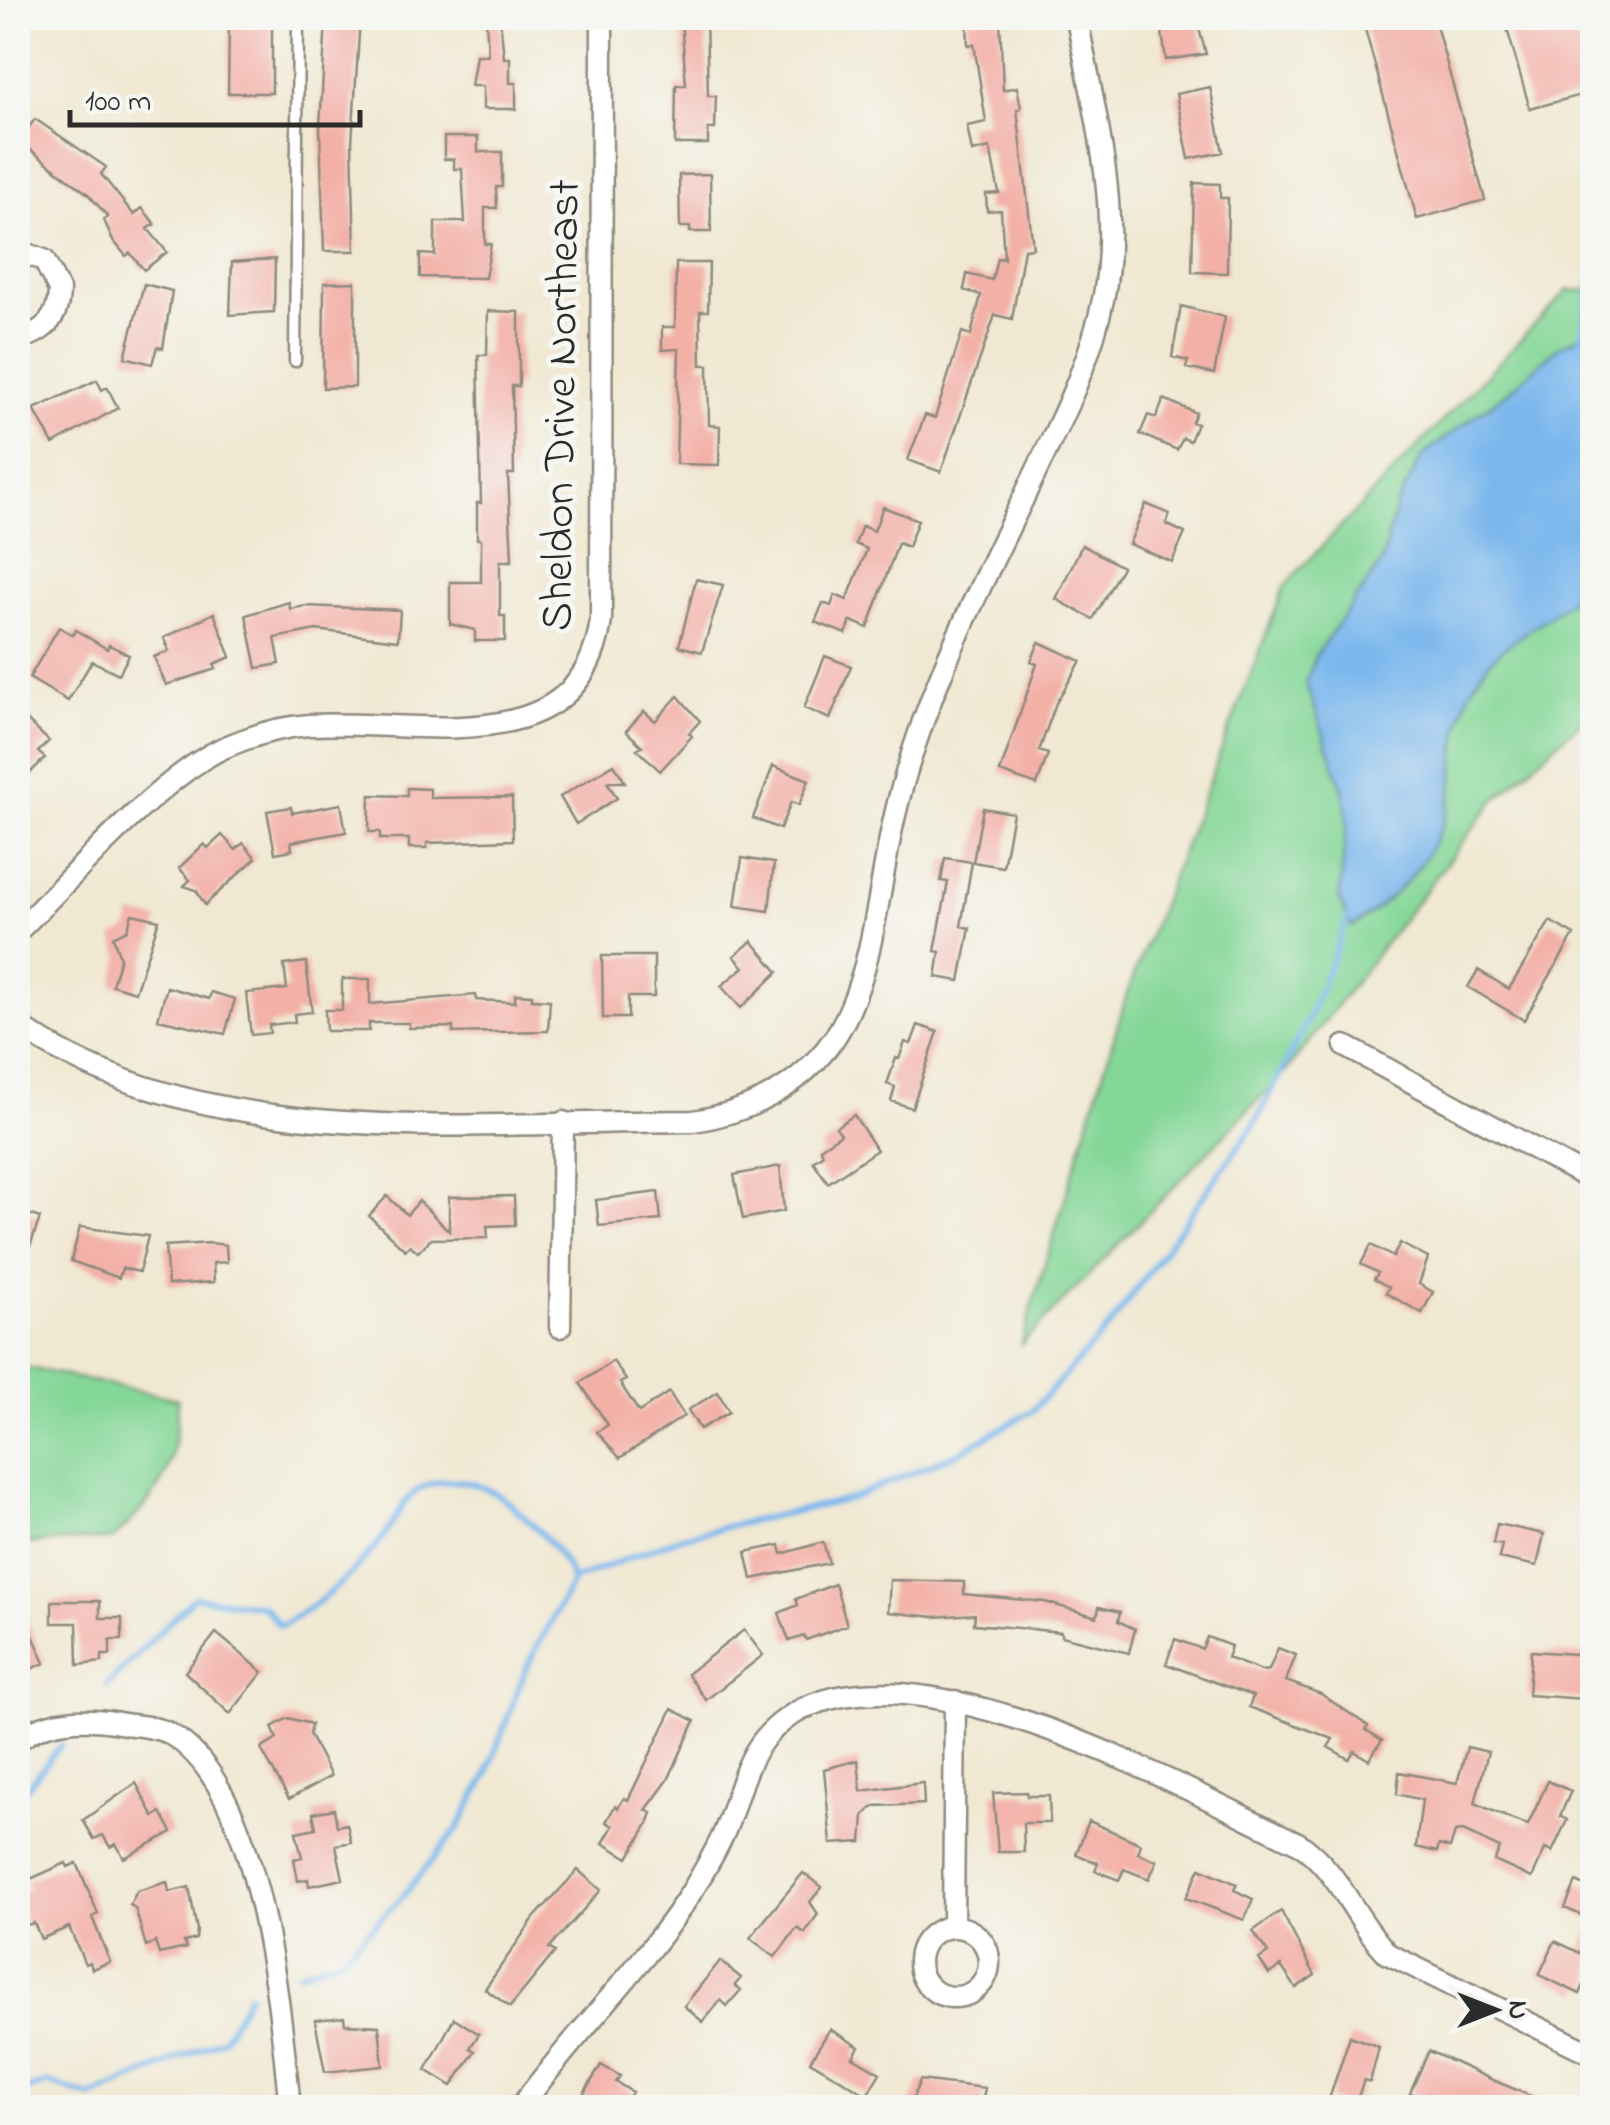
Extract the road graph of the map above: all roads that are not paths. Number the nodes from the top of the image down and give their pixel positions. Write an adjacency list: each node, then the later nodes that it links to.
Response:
1 (298, 18): 6 (lane)
2 (602, 18): 7 (street, Sheldon Drive Northeast)
3 (1077, 18): 10 (street)
4 (18, 251): 5 (street)
5 (18, 338)
6 (295, 360)
7 (18, 931)
8 (18, 1025): 10 (street)
9 (1345, 1046): 11 (street)
10 (563, 1122): 12 (street)
11 (1592, 1180)
12 (560, 1327)
13 (955, 1702): 15 (street); 16 (street); 18 (street)
14 (18, 1740): 17 (street)
15 (952, 1927)
16 (1592, 2054)
17 (290, 2108)
18 (520, 2108)

